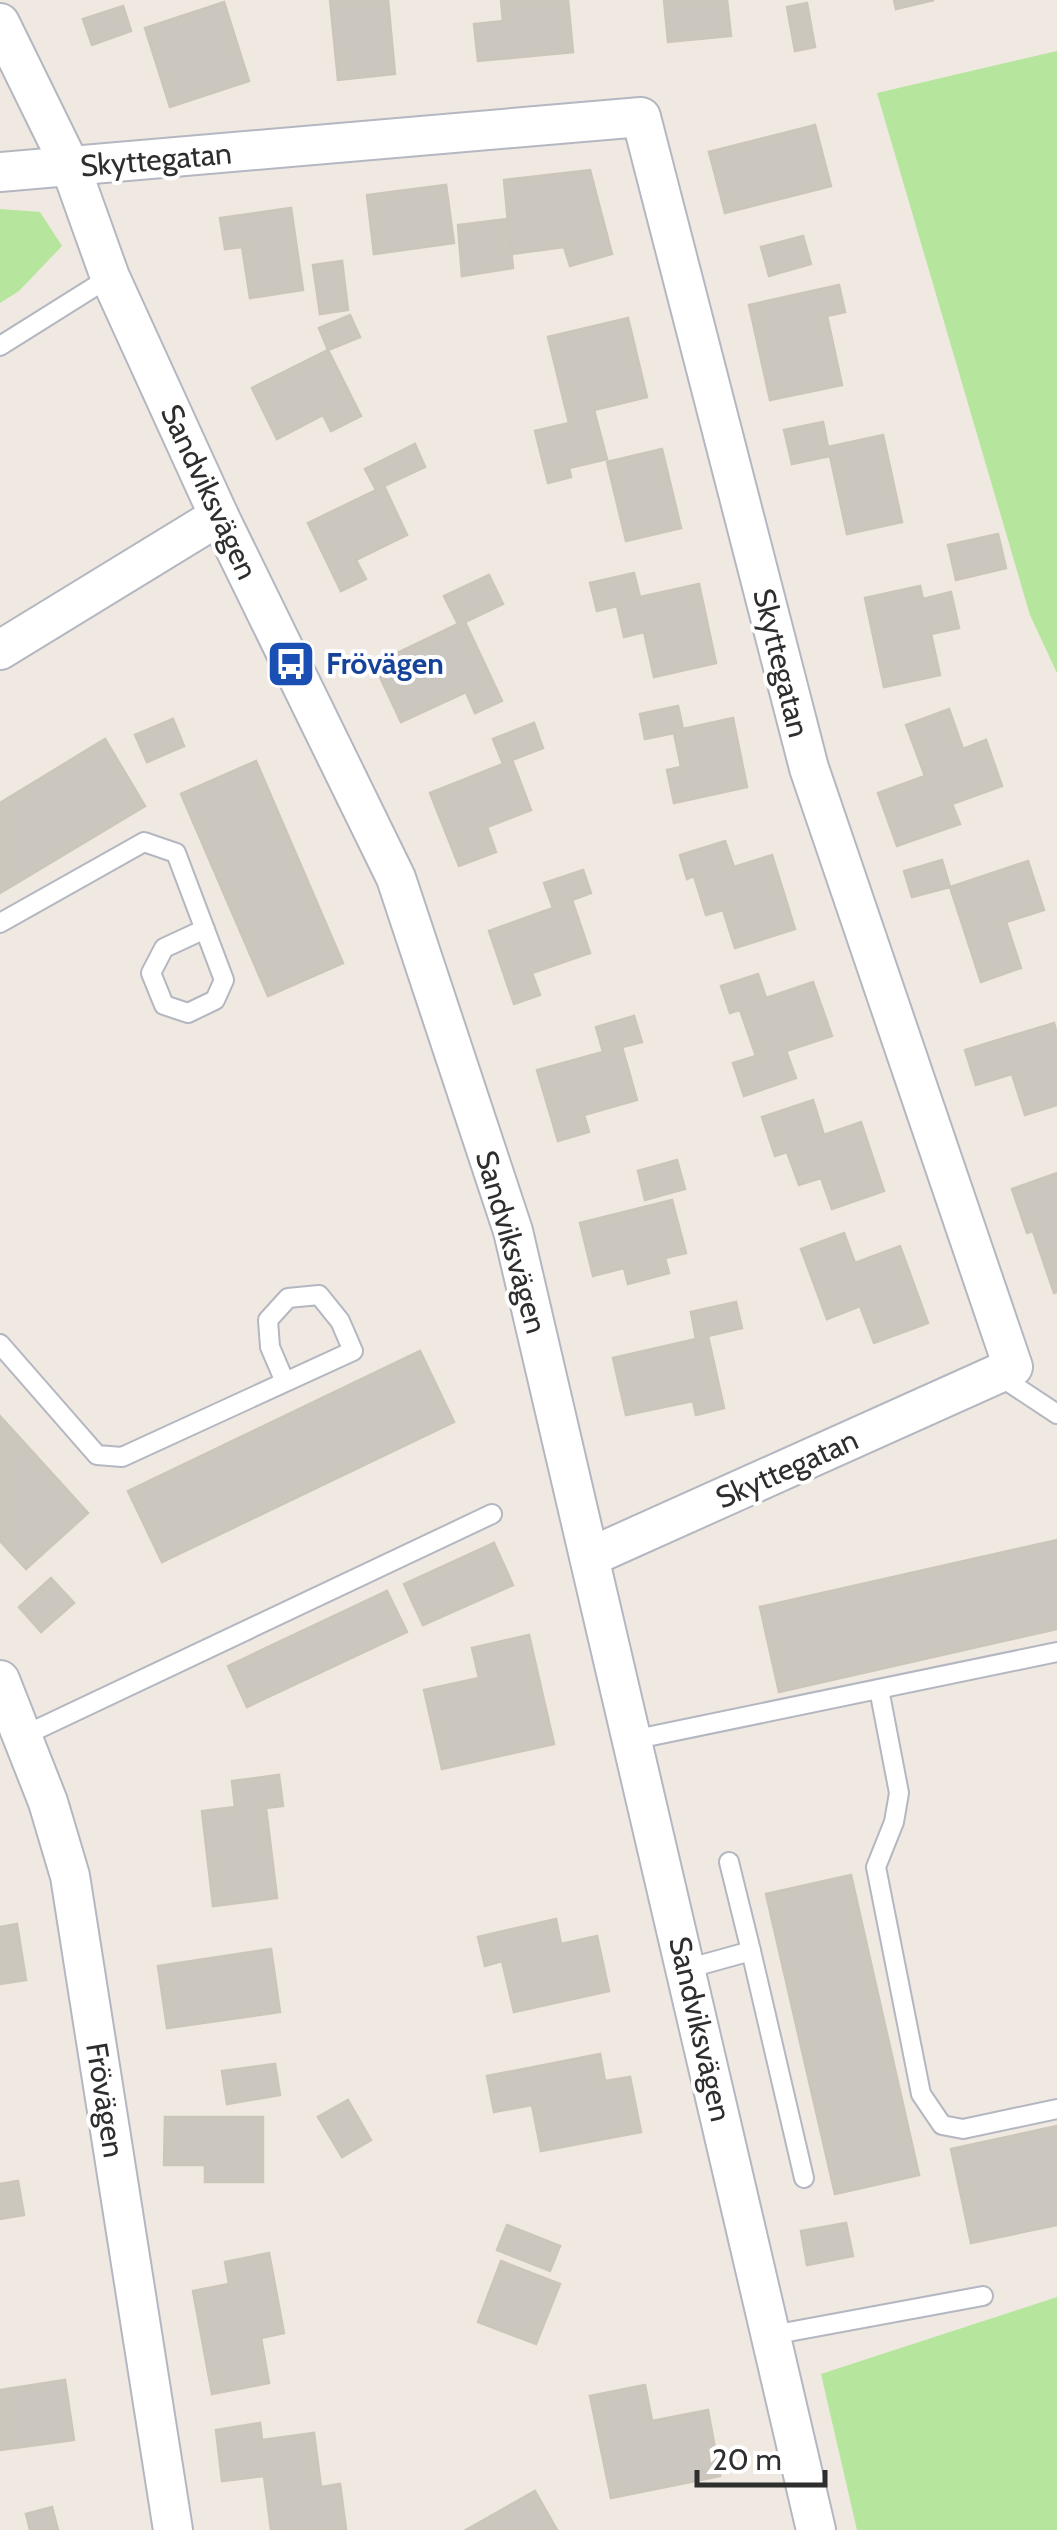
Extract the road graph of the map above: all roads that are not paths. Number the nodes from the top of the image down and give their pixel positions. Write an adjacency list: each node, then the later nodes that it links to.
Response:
1 (0, 23): 2 (street, Sandviksvägen)
2 (72, 168): 3 (street, Skyttegatan); 4 (street, Sandviksvägen); 11 (street, Skyttegatan)
3 (0, 172)
4 (110, 277): 5 (lane); 6 (street, Sandviksvägen)
5 (0, 346)
6 (219, 516): 7 (street); 15 (street, Sandviksvägen)
7 (0, 650)
8 (0, 923): 9 (lane)
9 (205, 929): 9 (lane)
10 (0, 1344): 12 (lane)
11 (998, 1374): 13 (lane); 15 (street, Skyttegatan)
12 (285, 1382): 12 (lane)
13 (1057, 1414)
14 (492, 1514): 19 (lane)
15 (590, 1557): 20 (street, Sandviksvägen)
16 (1057, 1652): 18 (lane)
17 (0, 1680): 19 (street, Frövägen)
18 (878, 1689): 20 (lane); 24 (lane)
19 (24, 1736): 28 (street, Frövägen)
20 (632, 1740): 23 (street, Sandviksvägen)
21 (728, 1862): 22 (lane)
22 (752, 1952): 23 (lane); 25 (lane)
23 (686, 1969): 27 (street, Sandviksvägen)
24 (1057, 2109)
25 (804, 2178)
26 (983, 2296): 27 (lane)
27 (772, 2335): 29 (street, Sandviksvägen)
28 (173, 2530)
29 (815, 2530)

